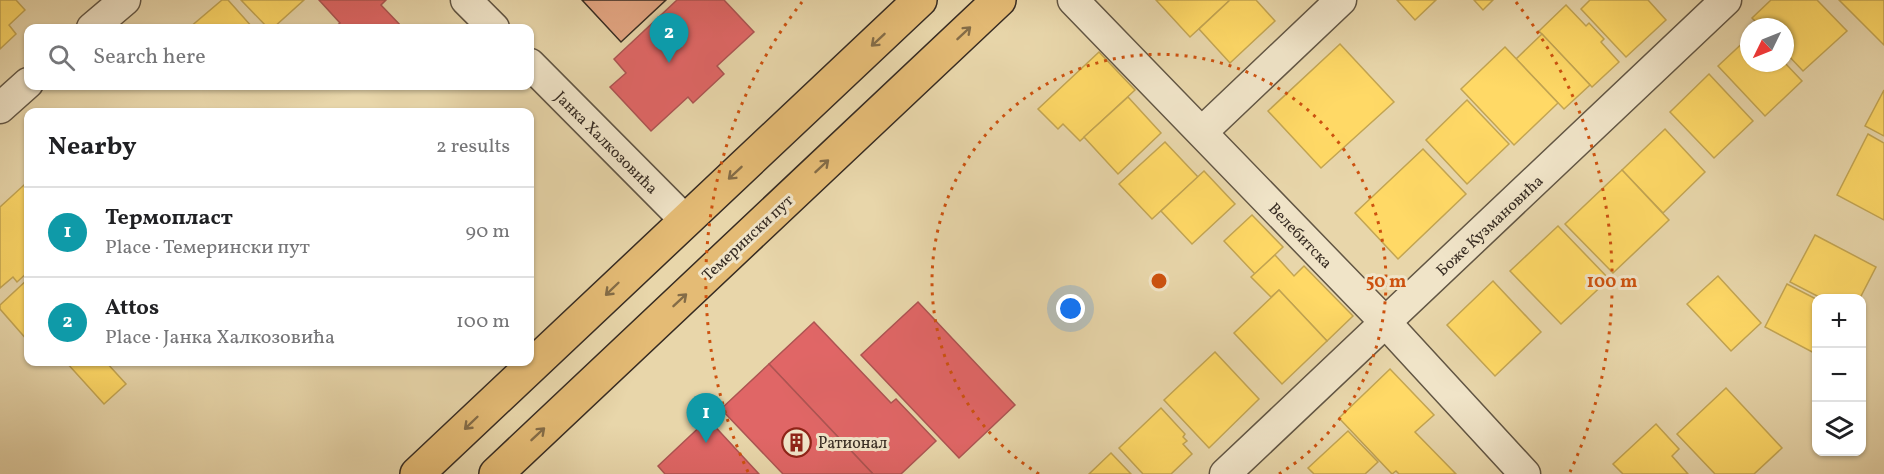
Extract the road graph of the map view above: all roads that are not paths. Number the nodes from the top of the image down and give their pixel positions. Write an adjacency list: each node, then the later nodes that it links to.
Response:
1 (125, 0): 8 (street)
2 (466, 0): 9 (street)
3 (920, 0): 14 (main road, one-way to 14)
4 (999, 0): 19 (main road, Темерински пут, one-way to 4)
5 (1073, 0): 13 (street, Велебитска)
6 (1341, 0): 13 (street)
7 (1726, 0): 15 (street, Боже Кузмановића)
8 (97, 24)
9 (490, 24)
10 (534, 68): 14 (street, Јанка Халкозовића)
11 (24, 87): 12 (street)
12 (0, 108)
13 (1202, 132): 15 (street, Велебитска)
14 (685, 220): 16 (main road, one-way to 16)
15 (1386, 323): 20 (street, Боже Кузмановића); 21 (street, Велебитска)
16 (534, 363)
17 (531, 366): 18 (main road, one-way to 18)
18 (417, 474)
19 (496, 474)
20 (1225, 474)
21 (1526, 474)

